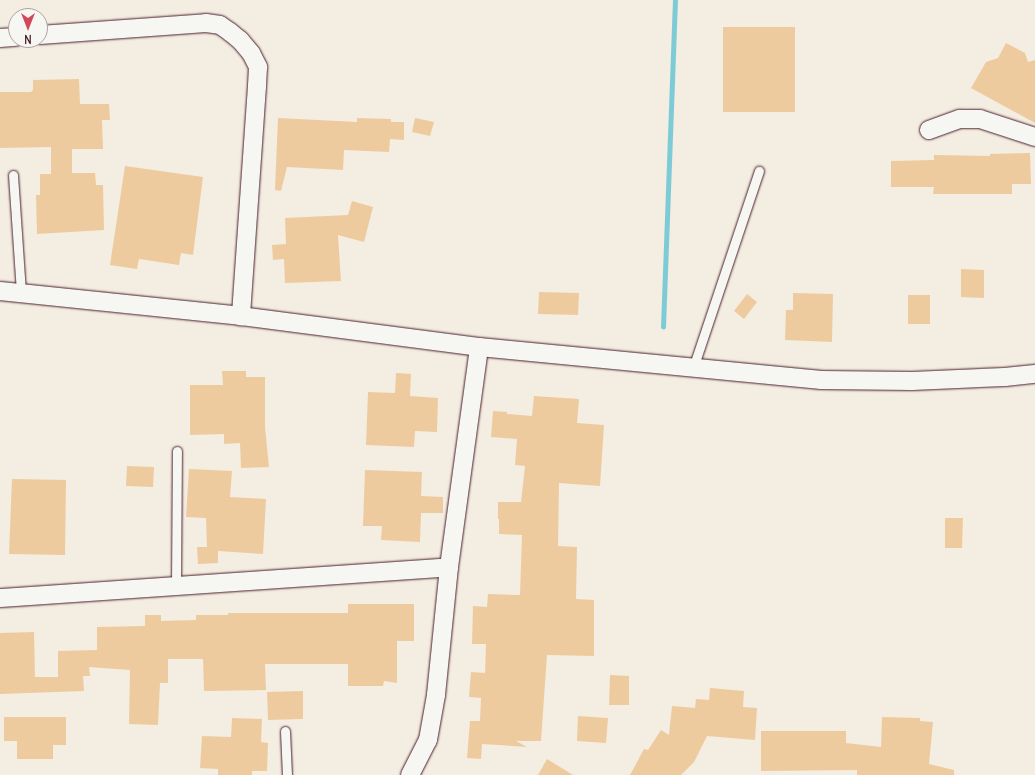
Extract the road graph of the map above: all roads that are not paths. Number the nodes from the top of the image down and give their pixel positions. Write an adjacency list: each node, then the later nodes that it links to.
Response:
1 (48, 34): 8 (street)
2 (929, 130): 3 (street)
3 (1035, 137)
4 (759, 171): 10 (lane)
5 (13, 174): 7 (lane)
6 (0, 291): 7 (street)
7 (21, 294): 8 (street)
8 (241, 316): 9 (street)
9 (479, 347): 10 (street); 13 (street)
10 (693, 368): 11 (street)
11 (1035, 374)
12 (177, 451): 14 (lane)
13 (449, 567): 14 (street); 18 (street)
14 (176, 586): 15 (street)
15 (0, 598)
16 (285, 732): 17 (lane)
17 (287, 775)
18 (410, 775)

